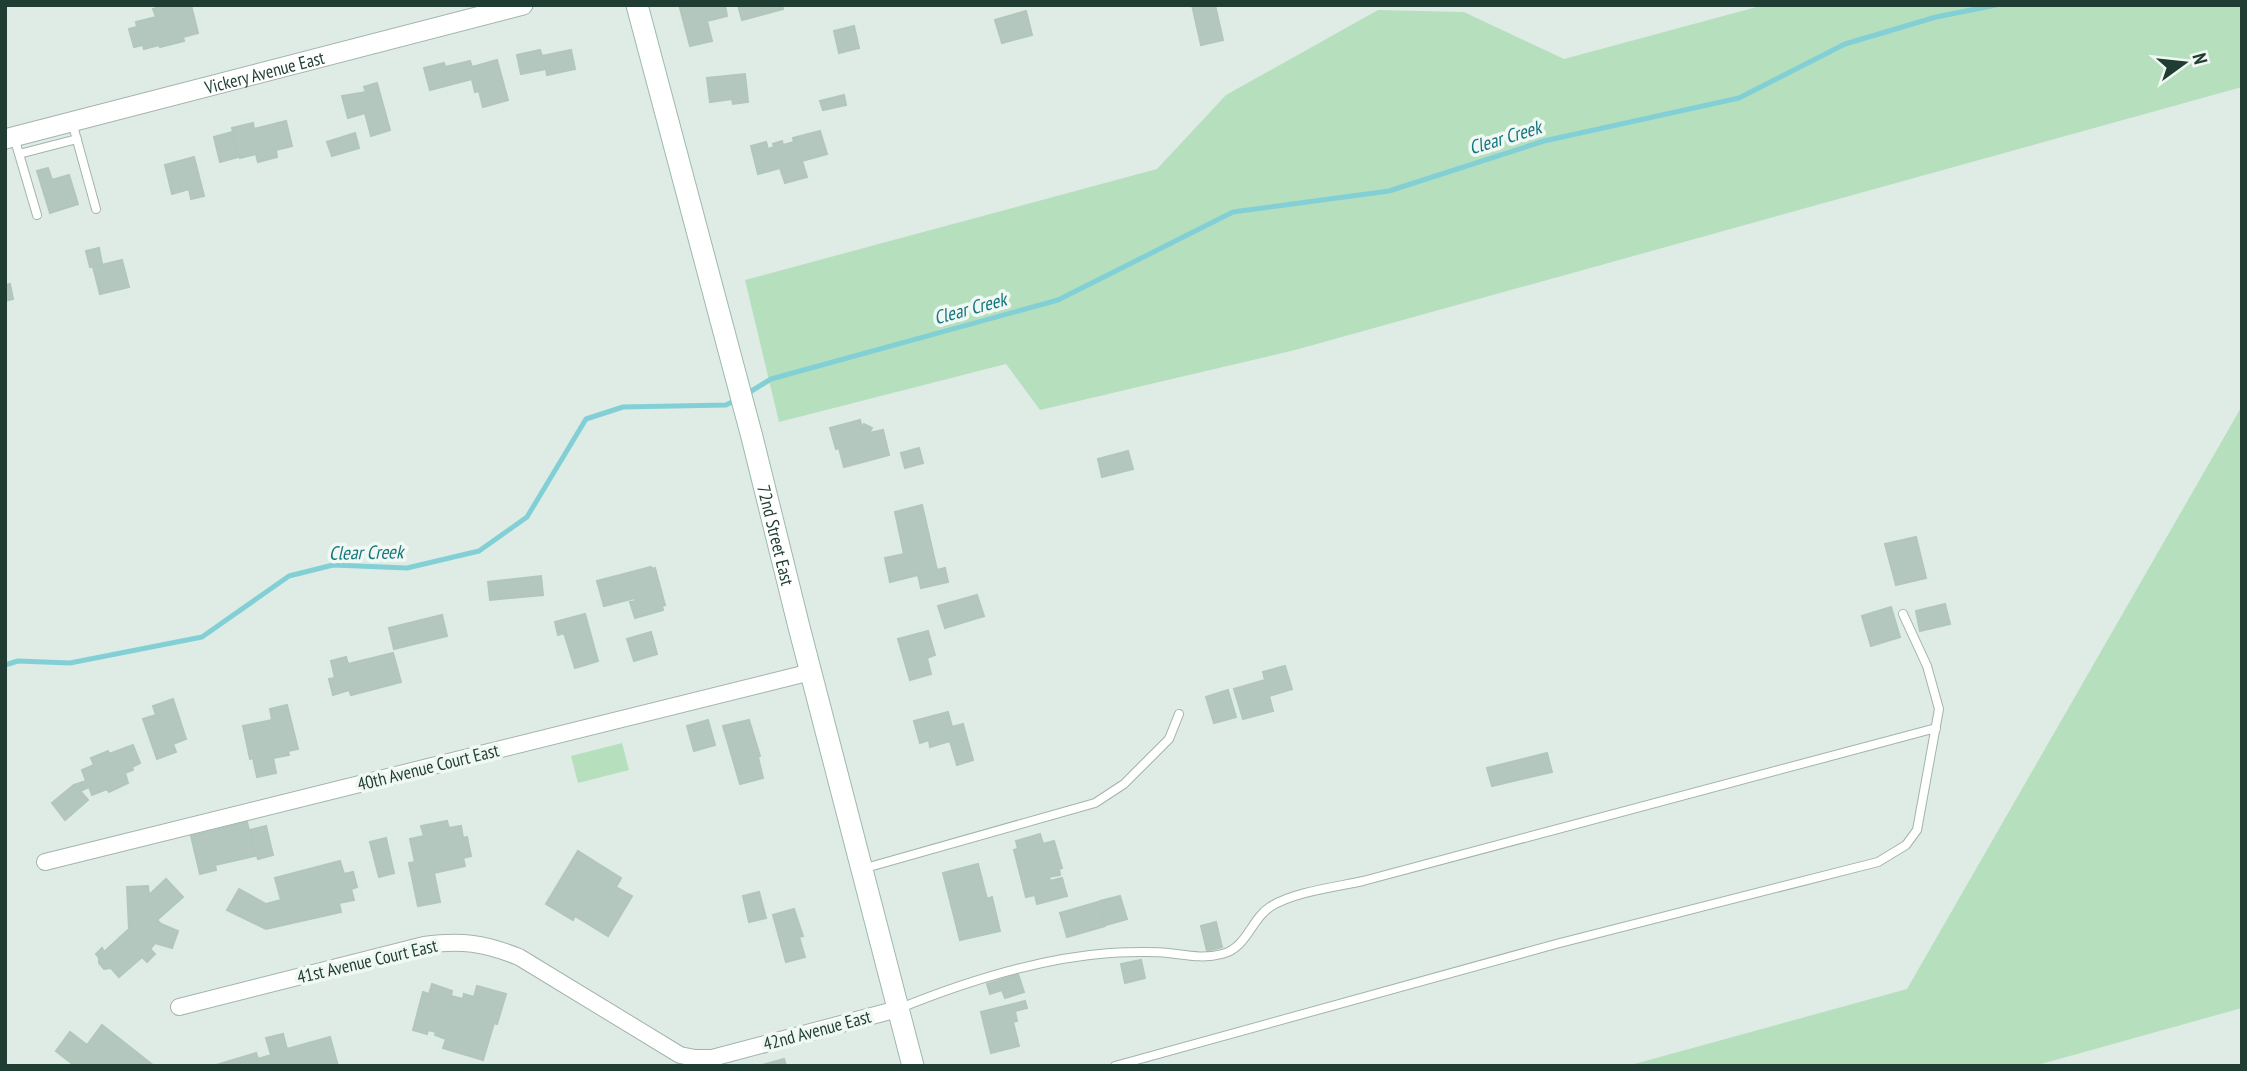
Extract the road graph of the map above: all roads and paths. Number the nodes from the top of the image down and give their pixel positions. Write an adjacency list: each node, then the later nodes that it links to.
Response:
1 (523, 5): 3 (street, Vickery Avenue East)
2 (637, 5): 8 (main road, 72nd Street East)
3 (74, 131): 4 (street, Vickery Avenue East); 5 (lane)
4 (13, 143): 6 (lane)
5 (96, 209)
6 (37, 215)
7 (1903, 614): 10 (lane)
8 (811, 672): 11 (street, 40th Avenue Court East); 12 (main road, 72nd Street East)
9 (1179, 714): 12 (lane)
10 (1936, 728): 14 (lane); 17 (lane)
11 (45, 862)
12 (862, 869): 14 (main road, 72nd Street East)
13 (180, 1007): 15 (street, 41st Avenue Court East)
14 (898, 1009): 15 (street, 42nd Avenue East); 16 (main road, 72nd Street East)
15 (695, 1058)
16 (913, 1066)
17 (1115, 1066)

